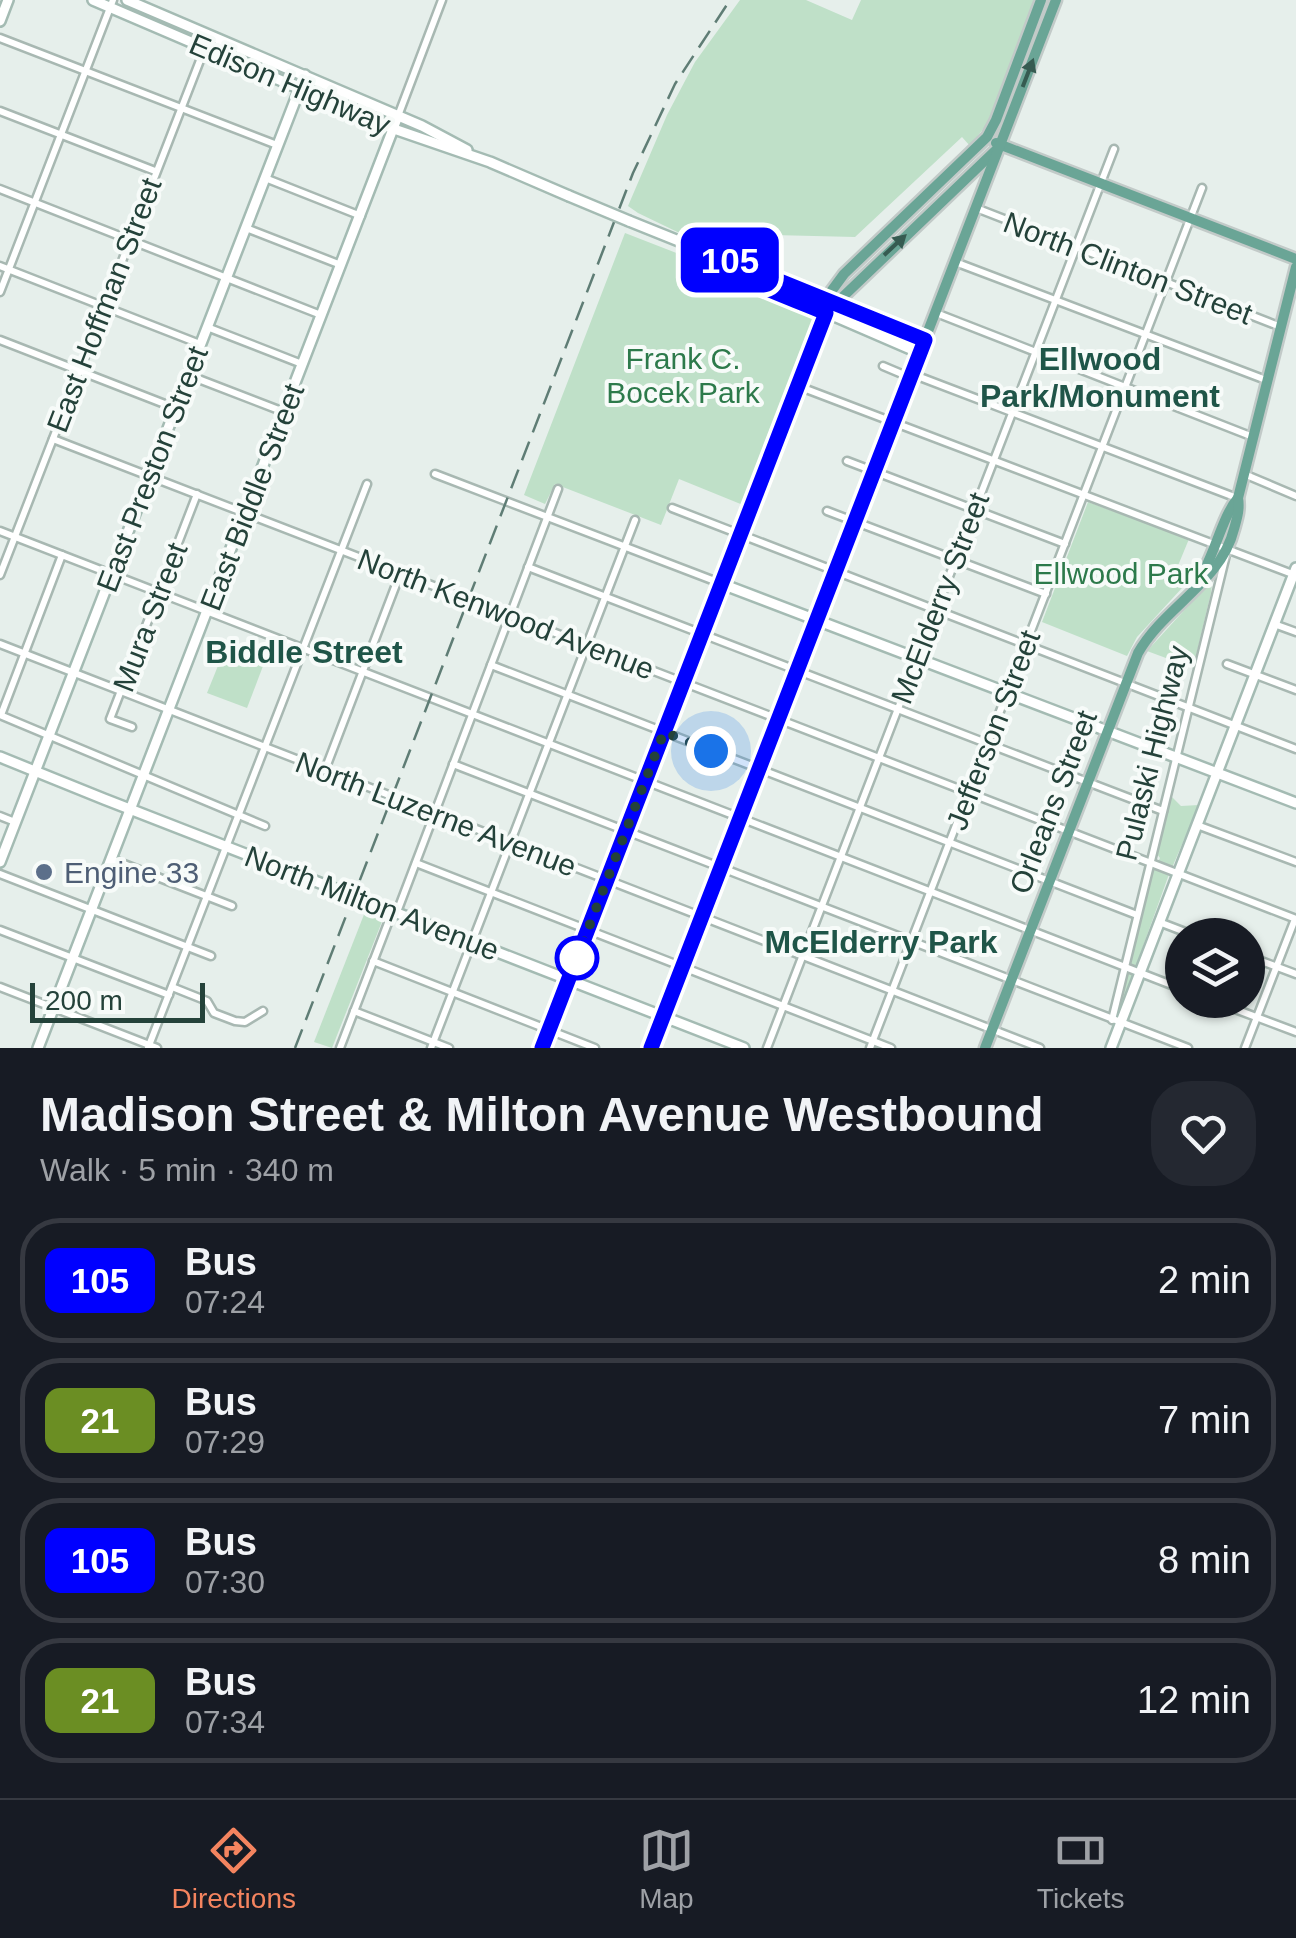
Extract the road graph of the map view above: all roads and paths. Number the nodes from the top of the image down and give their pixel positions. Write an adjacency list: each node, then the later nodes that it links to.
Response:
1 (8, 0): 8 (street)
2 (92, 0): 7 (street, Edison Highway)
3 (127, 0): 9 (street, Edison Highway)
4 (442, 0): 17 (street, East Biddle Street)
5 (1042, 0): 20 (main road)
6 (1056, 0): 21 (main road, one-way to 6)
7 (112, 4): 11 (street, Edison Highway); 12 (street)
8 (0, 21)
9 (210, 35): 11 (street, East Hoffman Street); 13 (street, Edison Highway)
10 (0, 38): 12 (street)
11 (205, 48): 14 (street, Edison Highway); 15 (street, East Hoffman Street)
12 (85, 72): 15 (street); 19 (street)
13 (305, 75): 14 (street, East Preston Street); 17 (street, Edison Highway)
14 (299, 88): 18 (street, Edison Highway); 22 (street, East Preston Street)
15 (181, 109): 22 (street); 25 (street, East Hoffman Street)
16 (0, 110): 19 (street)
17 (398, 116): 18 (street, East Biddle Street); 24 (street, Edison Highway)
18 (394, 128): 24 (street, Edison Highway); 32 (street, East Biddle Street)
19 (61, 134): 25 (street); 30 (street)
20 (987, 137): 21 (main road); 48 (main road)
21 (1000, 145): 27 (main road); 31 (main road); 48 (main road, one-way to 21)
22 (277, 146): 26 (street, East Preston Street)
23 (1114, 149): 27 (street, McElderry Street)
24 (490, 162): 48 (street, Edison Highway, bridge)
25 (156, 171): 35 (street, East Hoffman Street)
26 (265, 178): 32 (street); 34 (street, East Preston Street)
27 (1101, 184): 33 (main road); 36 (street, McElderry Street)
28 (1202, 188): 33 (street, Jefferson Street)
29 (0, 189): 30 (street)
30 (34, 202): 35 (street); 42 (street)
31 (976, 208): 36 (street, North Clinton Street); 38 (main road)
32 (361, 216): 40 (street, East Biddle Street)
33 (1190, 218): 37 (main road); 44 (street, Jefferson Street)
34 (246, 228): 40 (street); 43 (street, East Preston Street)
35 (129, 240): 43 (street); 47 (street, East Hoffman Street)
36 (1076, 248): 44 (street, North Clinton Street); 46 (street, McElderry Street)
37 (1296, 259)
38 (955, 262): 46 (street); 49 (main road)
39 (0, 266): 42 (street)
40 (342, 266): 50 (street, East Biddle Street)
41 (1296, 267): 52 (main road, Pulaski Highway)
42 (9, 270): 45 (street); 47 (street)
43 (226, 278): 50 (street); 51 (street, East Preston Street)
44 (1166, 282): 52 (street, North Clinton Street); 53 (street, Jefferson Street)
45 (0, 292)
46 (1056, 300): 53 (street); 57 (street, McElderry Street)
47 (104, 306): 56 (street); 61 (street, East Hoffman Street)
48 (829, 306): 55 (street, Edison Highway); 58 (street, Edison Highway); 65 (main road)
49 (935, 313): 55 (main road); 57 (street)
50 (322, 315): 59 (street, East Biddle Street)
51 (207, 327): 56 (street, East Preston Street); 59 (street)
52 (1281, 327): 64 (main road, Pulaski Highway)
53 (1146, 335): 64 (street); 66 (street, Jefferson Street)
54 (0, 340): 61 (street)
55 (925, 340): 58 (main road)
56 (200, 344): 62 (street, East Preston Street)
57 (1036, 352): 66 (street); 69 (street, McElderry Street)
58 (920, 353): 63 (main road)
59 (304, 364): 68 (street, East Biddle Street)
60 (883, 366): 63 (street)
61 (78, 371): 67 (street); 72 (street, East Hoffman Street)
62 (188, 375): 67 (street, East Preston Street); 68 (street)
63 (911, 375): 69 (street); 70 (main road)
64 (1268, 380): 71 (main road, Pulaski Highway)
65 (798, 386): 70 (street); 94 (main road)
66 (1126, 387): 71 (street); 73 (street, Jefferson Street)
67 (175, 408): 79 (street, East Preston Street)
68 (285, 412): 89 (street, East Biddle Street)
69 (1012, 412): 73 (street); 74 (street, McElderry Street)
70 (893, 422): 74 (street); 76 (main road)
71 (1254, 437): 78 (main road, Pulaski Highway)
72 (52, 439): 79 (street, North Kenwood Avenue); 95 (street, East Hoffman Street)
73 (1102, 447): 83 (street, Jefferson Street); 85 (street)
74 (994, 460): 83 (street); 87 (street, McElderry Street)
75 (847, 461): 76 (street)
76 (874, 471): 87 (street); 92 (main road)
77 (435, 474): 90 (street)
78 (1244, 474): 84 (street); 85 (main road, Pulaski Highway)
79 (150, 476): 82 (street, North Kenwood Avenue); 105 (street, East Preston Street)
80 (367, 484): 99 (street)
81 (558, 490): 90 (street)
82 (197, 494): 89 (street, North Kenwood Avenue); 112 (street, Mura Street)
83 (1084, 494): 96 (street, Jefferson Street); 98 (street)
84 (1296, 496)
85 (1238, 498): 98 (main road, Pulaski Highway); 98 (main road, Pulaski Highway)
86 (672, 508): 94 (street)
87 (974, 510): 96 (street); 101 (street, McElderry Street)
88 (827, 511): 92 (street)
89 (246, 513): 99 (street, North Kenwood Avenue); 116 (street, East Biddle Street)
90 (548, 517): 97 (street); 102 (street)
91 (635, 520): 97 (street)
92 (854, 522): 101 (street); 103 (main road)
93 (0, 531): 95 (street)
94 (740, 535): 103 (street); 110 (main road)
95 (15, 536): 100 (street); 107 (street, East Hoffman Street)
96 (1065, 544): 113 (street, Jefferson Street)
97 (625, 546): 110 (street); 114 (street)
98 (1222, 547): 104 (street); 108 (main road, Orleans Street); 109 (street, Pulaski Highway); 111 (main road, Orleans Street)
99 (342, 550): 106 (street, North Kenwood Avenue); 125 (street)
100 (62, 555): 105 (street); 126 (street)
101 (955, 560): 113 (street); 115 (street, McElderry Street)
102 (528, 567): 114 (street); 117 (street)
103 (835, 572): 115 (street); 118 (main road)
104 (1295, 573): 119 (street)
105 (112, 574): 112 (street); 132 (street, East Preston Street)
106 (400, 574): 117 (street, North Kenwood Avenue); 131 (street)
107 (0, 575)
108 (1209, 576): 109 (main road); 111 (main road, Orleans Street)
109 (1221, 583): 140 (street, Pulaski Highway)
110 (722, 584): 118 (street); 121 (main road)
111 (1192, 589): 135 (main road, Orleans Street)
112 (159, 592): 116 (street); 137 (street, Mura Street)
113 (1046, 594): 123 (street, Jefferson Street)
114 (606, 596): 121 (street); 124 (street)
115 (936, 609): 123 (street); 127 (street, McElderry Street)
116 (208, 611): 125 (street); 142 (street, East Biddle Street)
117 (510, 616): 124 (street, North Kenwood Avenue); 129 (street)
118 (816, 620): 127 (street); 130 (main road)
119 (1274, 624): 120 (street); 133 (street)
120 (1296, 632)
121 (702, 634): 130 (street); 134 (main road)
122 (0, 644): 126 (street, North Luzerne Avenue)
123 (1026, 644): 135 (street); 138 (street, Jefferson Street)
124 (586, 646): 134 (street, North Kenwood Avenue); 139 (street)
125 (303, 648): 131 (street); 153 (street)
126 (24, 654): 132 (street, North Luzerne Avenue); 144 (street)
127 (916, 658): 138 (street); 141 (street, McElderry Street)
128 (1227, 664): 133 (street)
129 (491, 665): 139 (street); 143 (street)
130 (797, 670): 141 (street); 145 (main road)
131 (362, 671): 143 (street); 160 (street)
132 (74, 673): 137 (street, North Luzerne Avenue); 150 (street, East Preston Street)
133 (1255, 674): 136 (street); 146 (street)
134 (683, 683): 145 (street, North Kenwood Avenue); 148 (main road)
135 (1126, 683): 140 (street); 149 (main road, Orleans Street)
136 (1296, 690)
137 (121, 691): 142 (street, North Luzerne Avenue); 147 (street, Mura Street)
138 (1007, 693): 149 (street); 152 (street, Jefferson Street)
139 (568, 695): 148 (street); 151 (street)
140 (1189, 707): 146 (street); 156 (street, Pulaski Highway)
141 (897, 708): 152 (street); 157 (street, McElderry Street)
142 (169, 710): 153 (street, North Luzerne Avenue); 163 (street, East Biddle Street)
143 (472, 714): 151 (street); 158 (street)
144 (1, 715): 150 (street)
145 (778, 719): 157 (street, North Kenwood Avenue); 159 (main road)
146 (1235, 726): 154 (street); 162 (street)
147 (132, 727)
148 (664, 732): 159 (street); 164 (main road)
149 (1107, 732): 156 (street); 165 (main road, Orleans Street)
150 (49, 735): 161 (street, East Preston Street); 163 (street)
151 (549, 743): 164 (street); 167 (street)
152 (988, 743): 165 (street); 166 (street, Jefferson Street)
153 (265, 747): 160 (street, North Luzerne Avenue); 173 (street)
154 (1296, 749)
155 (0, 757): 161 (street, North Milton Avenue)
156 (1176, 757): 162 (street); 171 (street, Pulaski Highway)
157 (878, 758): 166 (street, North Kenwood Avenue); 169 (street, McElderry Street)
158 (453, 764): 167 (street); 172 (street)
159 (759, 769): 169 (street); 175 (main road)
160 (324, 770): 172 (street, North Luzerne Avenue)
161 (36, 771): 170 (street, North Milton Avenue); 176 (street, East Preston Street)
162 (1216, 773): 168 (street); 177 (street)
163 (144, 775): 170 (street, East Biddle Street); 173 (street)
164 (645, 780): 175 (street); 179 (main road)
165 (1088, 782): 171 (street); 180 (main road, Orleans Street)
166 (969, 793): 180 (street, North Kenwood Avenue); 182 (street, Jefferson Street)
167 (529, 794): 179 (street); 181 (street)
168 (1296, 804)
169 (859, 807): 182 (street); 184 (street, McElderry Street)
170 (130, 810): 183 (street, North Milton Avenue); 185 (street, East Biddle Street)
171 (1163, 810): 187 (street, Pulaski Highway)
172 (434, 813): 181 (street, North Luzerne Avenue); 189 (street)
173 (239, 815): 178 (street); 183 (street)
174 (0, 816): 176 (street)
175 (740, 817): 184 (street); 190 (main road)
176 (16, 822): 186 (street, East Preston Street)
177 (1197, 825): 188 (street); 191 (street)
178 (264, 826)
179 (626, 831): 190 (street); 193 (main road)
180 (1069, 831): 187 (street, North Kenwood Avenue); 194 (main road, Orleans Street)
181 (510, 842): 193 (street, North Luzerne Avenue); 196 (street)
182 (949, 842): 194 (street); 195 (street, Jefferson Street)
183 (226, 847): 197 (street); 201 (street, North Milton Avenue)
184 (840, 856): 195 (street); 199 (street, McElderry Street)
185 (111, 859): 197 (street); 200 (street, East Biddle Street)
186 (0, 862)
187 (1150, 862): 191 (street, North Kenwood Avenue); 202 (street, Pulaski Highway)
188 (1296, 862)
189 (416, 863): 196 (street); 201 (street)
190 (720, 868): 199 (street); 203 (main road)
191 (1178, 873): 204 (street, North Kenwood Avenue); 205 (street)
192 (0, 874): 200 (street)
193 (606, 880): 203 (street, North Luzerne Avenue); 208 (main road)
194 (1050, 882): 202 (street); 209 (main road, Orleans Street)
195 (930, 891): 209 (street); 211 (street, Jefferson Street)
196 (491, 892): 208 (street); 210 (street)
197 (207, 896): 198 (street); 212 (street)
198 (232, 906)
199 (820, 907): 211 (street); 214 (street, McElderry Street)
200 (92, 909): 212 (street); 215 (street, East Biddle Street)
201 (395, 911): 210 (street, North Milton Avenue); 216 (street)
202 (1137, 915): 219 (street, Pulaski Highway)
203 (702, 917): 214 (street, North Luzerne Avenue); 218 (main road)
204 (1296, 918): 220 (street)
205 (1159, 922): 206 (street); 221 (street)
206 (1165, 924)
207 (0, 930): 215 (street)
208 (588, 930): 218 (street); 223 (main road)
209 (1030, 931): 219 (street); 224 (main road, Orleans Street)
210 (472, 941): 223 (street, North Milton Avenue); 229 (street)
211 (911, 942): 224 (street); 228 (street, Jefferson Street)
212 (188, 947): 213 (street); 227 (street)
213 (211, 956)
214 (802, 956): 228 (street, North Luzerne Avenue); 231 (street, McElderry Street)
215 (73, 958): 227 (street); 232 (street, East Biddle Street)
216 (374, 962): 229 (street); 234 (street)
217 (1265, 962): 220 (street)
218 (683, 967): 231 (street); 235 (main road)
219 (1125, 967): 221 (street); 237 (street, Pulaski Highway)
220 (1277, 967): 222 (street); 230 (street)
221 (1140, 973): 225 (street); 237 (street)
222 (1296, 974)
223 (568, 979): 235 (street, North Milton Avenue); 238 (main road)
224 (1011, 981): 237 (street); 239 (main road, Orleans Street)
225 (1165, 983)
226 (0, 987): 232 (street)
227 (170, 991): 233 (street); 243 (street)
228 (892, 991): 239 (street, North Luzerne Avenue); 241 (street, Jefferson Street)
229 (453, 992): 238 (street); 242 (street)
230 (1265, 998)
231 (783, 1006): 241 (street); 251 (street, McElderry Street)
232 (54, 1008): 243 (street); 244 (street, East Biddle Street)
233 (262, 1011)
234 (354, 1011): 242 (street); 245 (street)
235 (663, 1016): 249 (main road); 250 (street, North Milton Avenue)
236 (1257, 1018): 240 (street); 257 (street)
237 (1116, 1022): 255 (street); 256 (street)
238 (549, 1030): 247 (main road); 248 (street)
239 (992, 1030): 253 (main road, Orleans Street); 254 (street, North Luzerne Avenue)
240 (1296, 1032)
241 (871, 1044): 252 (street)
242 (432, 1045): 246 (street)
243 (152, 1047)
244 (38, 1048)
245 (340, 1048)
246 (450, 1048)
247 (542, 1048)
248 (595, 1048)
249 (651, 1048)
250 (744, 1048)
251 (766, 1048)
252 (891, 1048)
253 (985, 1048)
254 (1040, 1048)
255 (1110, 1048)
256 (1188, 1048)
257 (1246, 1048)

